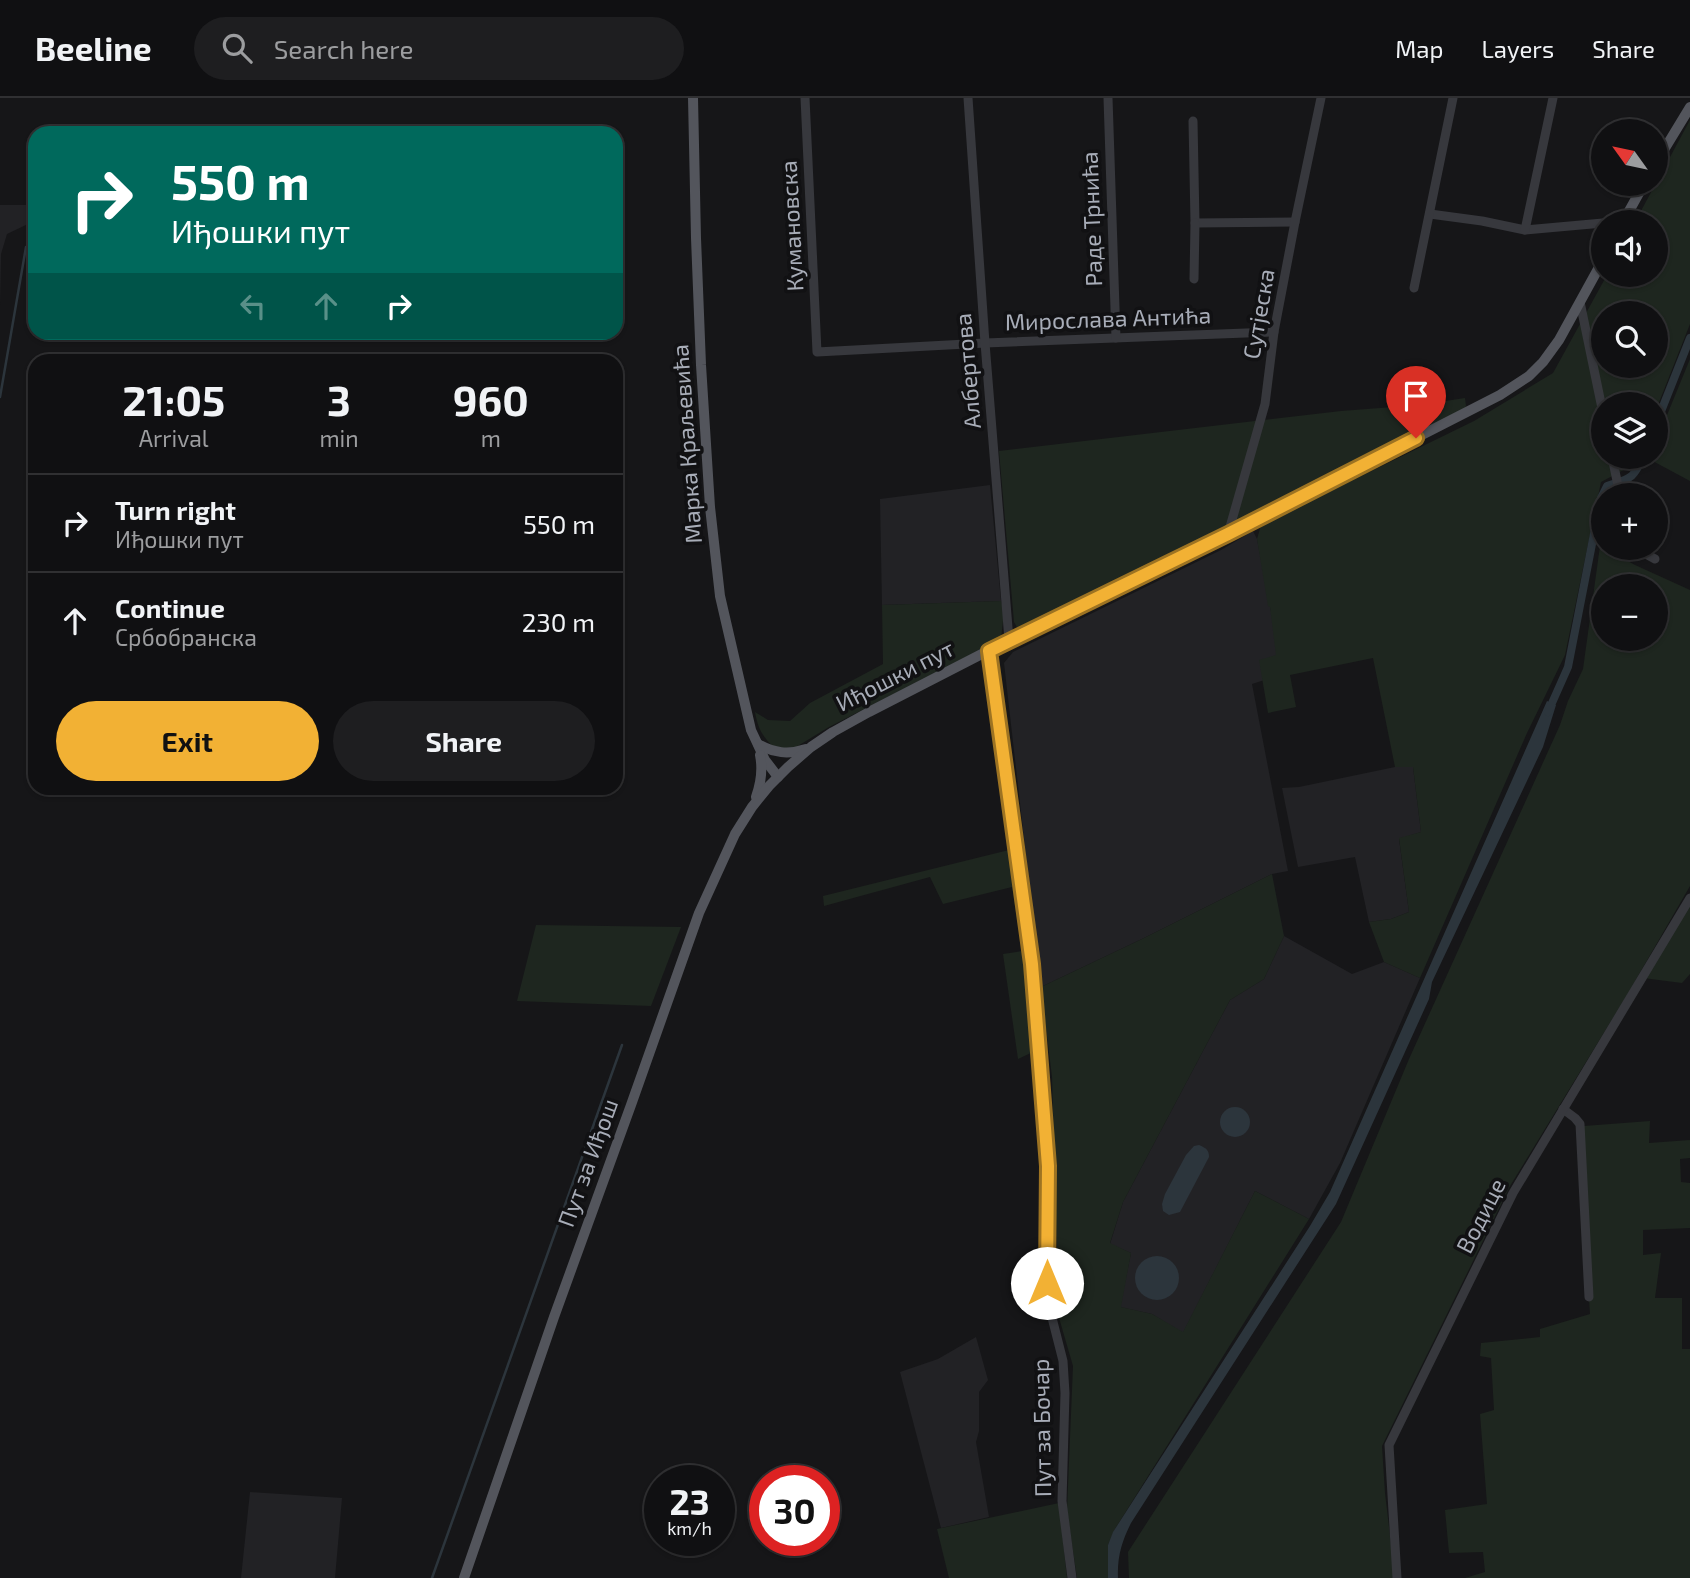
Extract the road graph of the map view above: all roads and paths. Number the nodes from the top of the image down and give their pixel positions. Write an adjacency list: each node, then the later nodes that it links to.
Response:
1 (693, 98): 28 (main road, Марка Краљевића)
2 (805, 98): 23 (street, Кумановска)
3 (968, 98): 22 (street, Албертова)
4 (1108, 98): 21 (street, Раде Трнића)
5 (1321, 98): 12 (street, Сутјеска)
6 (1453, 98): 11 (street)
7 (1553, 98): 15 (street)
8 (1690, 107): 10 (main road)
9 (1193, 121): 13 (street)
10 (1668, 143)
11 (1430, 214): 15 (street); 18 (street)
12 (1295, 222): 13 (street); 20 (street, Сутјеска)
13 (1195, 223): 16 (street)
14 (1591, 224): 15 (street)
15 (1525, 230)
16 (1194, 279)
17 (1591, 282): 19 (main road, Иђошки пут)
18 (1414, 288)
19 (1580, 302): 24 (street); 25 (main road, Иђошки пут)
20 (1274, 332): 21 (street, Мирослава Антића); 25 (street, Сутјеска)
21 (1116, 338): 22 (street, Мирослава Антића)
22 (985, 343): 23 (street, Мирослава Антића); 26 (street, Албертова)
23 (817, 352)
24 (1598, 392)
25 (1228, 534): 26 (main road, Иђошки пут)
26 (1009, 640): 27 (main road, Иђошки пут)
27 (989, 651): 29 (main road, Иђошки пут); 36 (street, Пут за Бочар)
28 (757, 746): 29 (main road); 30 (main road, Марка Краљевића); 31 (main road)
29 (811, 747): 30 (main road, Иђошки пут)
30 (778, 777): 31 (main road, Пут за Иђош)
31 (752, 807): 35 (main road, Пут за Иђош)
32 (1690, 898): 33 (street, Водице)
33 (1563, 1109): 34 (street); 37 (street, Водице)
34 (1589, 1297)
35 (464, 1578)
36 (1072, 1578)
37 (1397, 1578)

